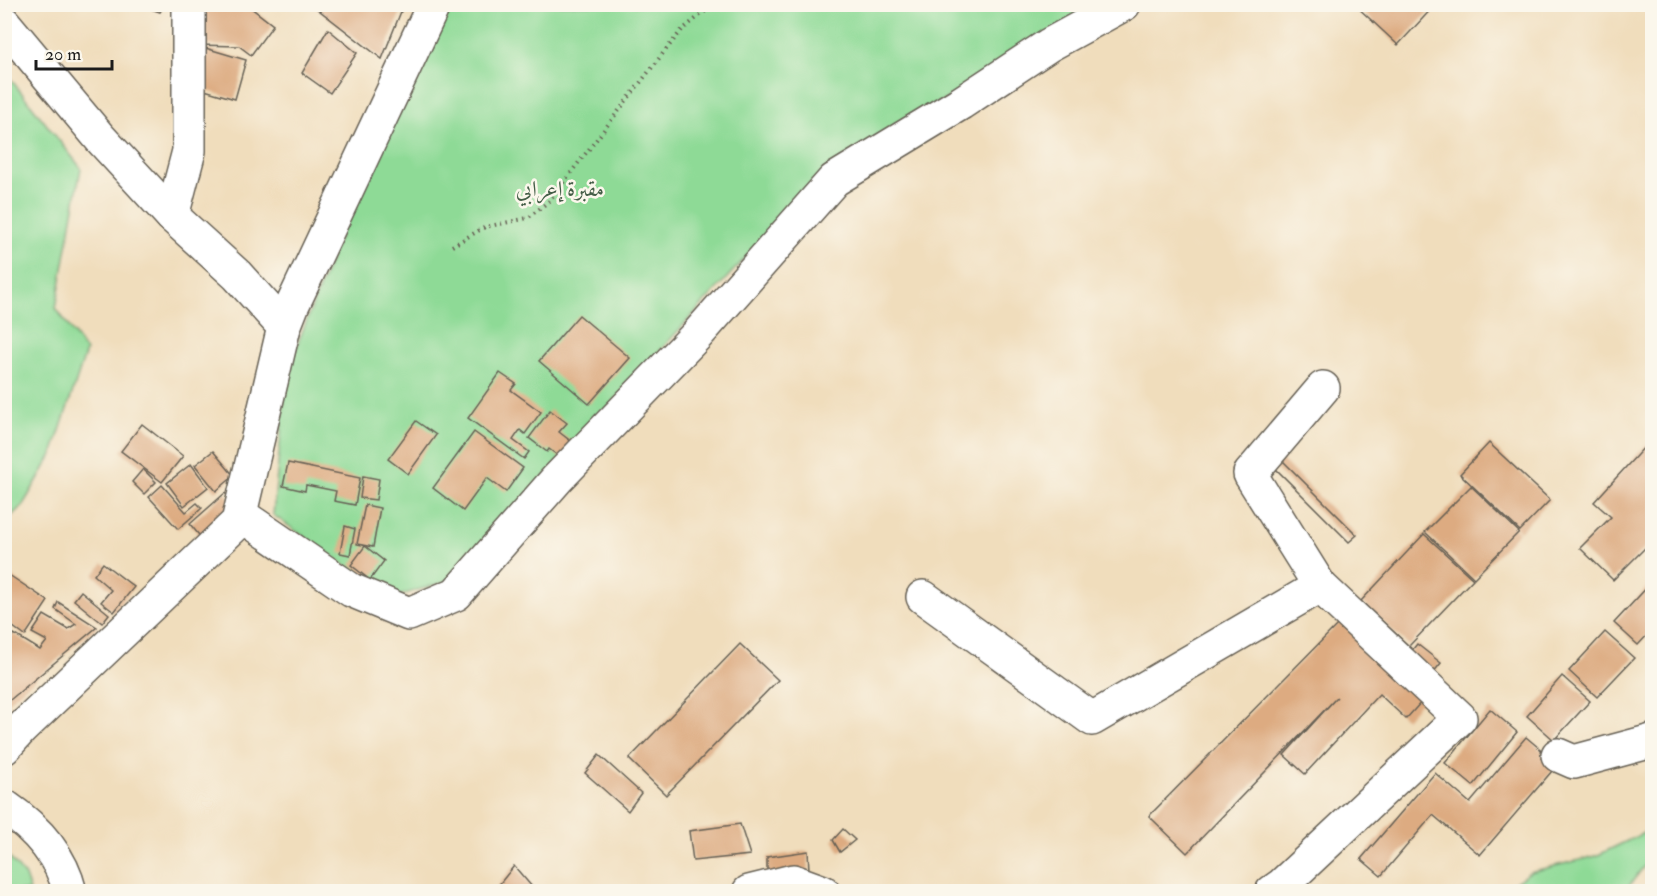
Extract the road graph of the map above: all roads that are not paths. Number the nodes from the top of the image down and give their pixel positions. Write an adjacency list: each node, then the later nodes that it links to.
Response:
1 (189, 4): 5 (street)
2 (434, 4): 6 (street)
3 (1124, 4): 8 (street)
4 (4, 23): 5 (street)
5 (172, 216): 6 (street)
6 (284, 327): 8 (street)
7 (1323, 388): 9 (street)
8 (241, 515): 12 (street)
9 (1320, 586): 10 (street); 18 (street)
10 (923, 597)
11 (1653, 741): 13 (street)
12 (4, 748)
13 (1558, 755)
14 (4, 806): 15 (street)
15 (70, 891)
16 (749, 891): 17 (street)
17 (823, 891)
18 (1272, 891)

